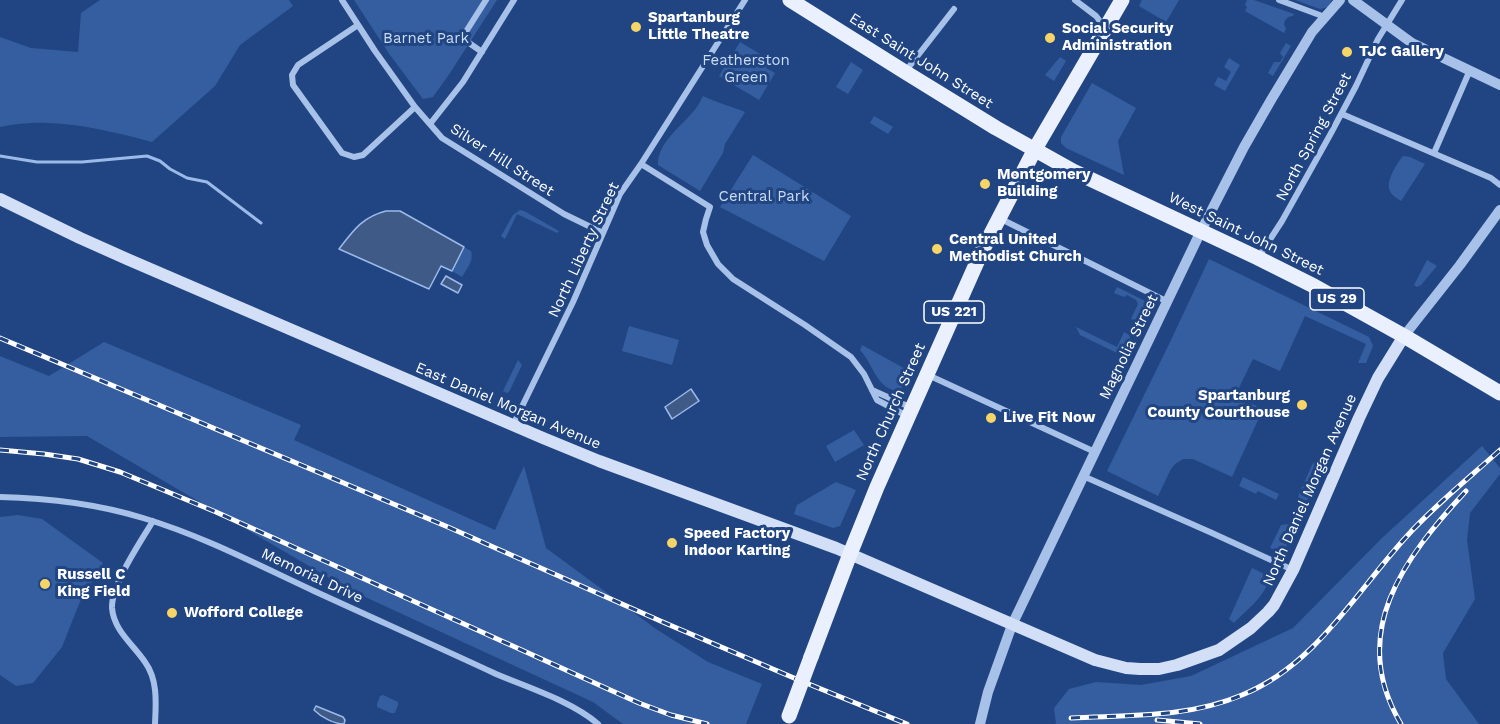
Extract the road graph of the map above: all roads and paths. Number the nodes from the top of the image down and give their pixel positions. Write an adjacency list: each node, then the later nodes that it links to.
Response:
1 (342, 0): 14 (street, Silver Hill Street)
2 (486, 0): 17 (street)
3 (514, 0): 17 (street)
4 (745, 0): 26 (street, North Liberty Street)
5 (790, 0): 19 (main road, East Saint John Street / US 29)
6 (1075, 0): 16 (street)
7 (1122, 0): 16 (main road, North Church Street / US 221)
8 (1279, 0): 13 (street)
9 (1340, 0): 13 (street, Magnolia Street)
10 (1353, 0): 15 (street)
11 (1402, 0): 15 (street, North Spring Street)
12 (954, 9): 19 (street)
13 (1325, 17): 31 (street, Magnolia Street)
14 (358, 25): 21 (street, Silver Hill Street); 21 (street)
15 (1387, 26): 18 (street); 22 (street, North Spring Street)
16 (1105, 28): 24 (main road, North Church Street / US 221)
17 (482, 52): 23 (street)
18 (1470, 70): 20 (street); 25 (street)
19 (905, 72): 24 (main road, East Saint John Street / US 29)
20 (1500, 85)
21 (416, 107): 23 (street, Silver Hill Street)
22 (1342, 114): 25 (street); 33 (street, North Spring Street)
23 (430, 124): 32 (street, Silver Hill Street)
24 (1035, 149): 30 (main road, North Church Street / US 221); 31 (main road, West Saint John Street / US 29)
25 (1434, 153): 27 (street)
26 (641, 164): 32 (street, North Liberty Street); 37 (street)
27 (1500, 184)
28 (0, 199): 40 (main road, East Daniel Morgan Avenue)
29 (1500, 210): 35 (street, North Daniel Morgan Avenue)
30 (999, 218): 34 (street); 36 (main road, North Church Street / US 221)
31 (1202, 231): 33 (main road, West Saint John Street / US 29); 34 (street, Magnolia Street)
32 (603, 233): 40 (street, North Liberty Street)
33 (1258, 258): 35 (main road, West Saint John Street / US 29)
34 (1168, 302): 41 (street, Magnolia Street)
35 (1404, 336): 38 (main road, West Saint John Street / US 29); 46 (main road, North Daniel Morgan Avenue)
36 (928, 375): 39 (main road, North Church Street / US 221); 41 (street)
37 (872, 390): 39 (street); 39 (street)
38 (1500, 393)
39 (911, 413): 45 (main road, North Church Street / US 221)
40 (513, 425): 45 (main road, East Daniel Morgan Avenue)
41 (1095, 452): 42 (street, Magnolia Street)
42 (1083, 476): 46 (street); 47 (street, Magnolia Street)
43 (0, 497): 44 (street, Memorial Drive)
44 (153, 521): 49 (street); 50 (street, Memorial Drive)
45 (850, 554): 47 (main road, East Daniel Morgan Avenue); 48 (main road, North Church Street / US 221, bridge)
46 (1293, 570): 47 (main road, North Daniel Morgan Avenue)
47 (1012, 625): 51 (street, Magnolia Street)
48 (788, 720)
49 (155, 724)
50 (598, 724)
51 (980, 724)

